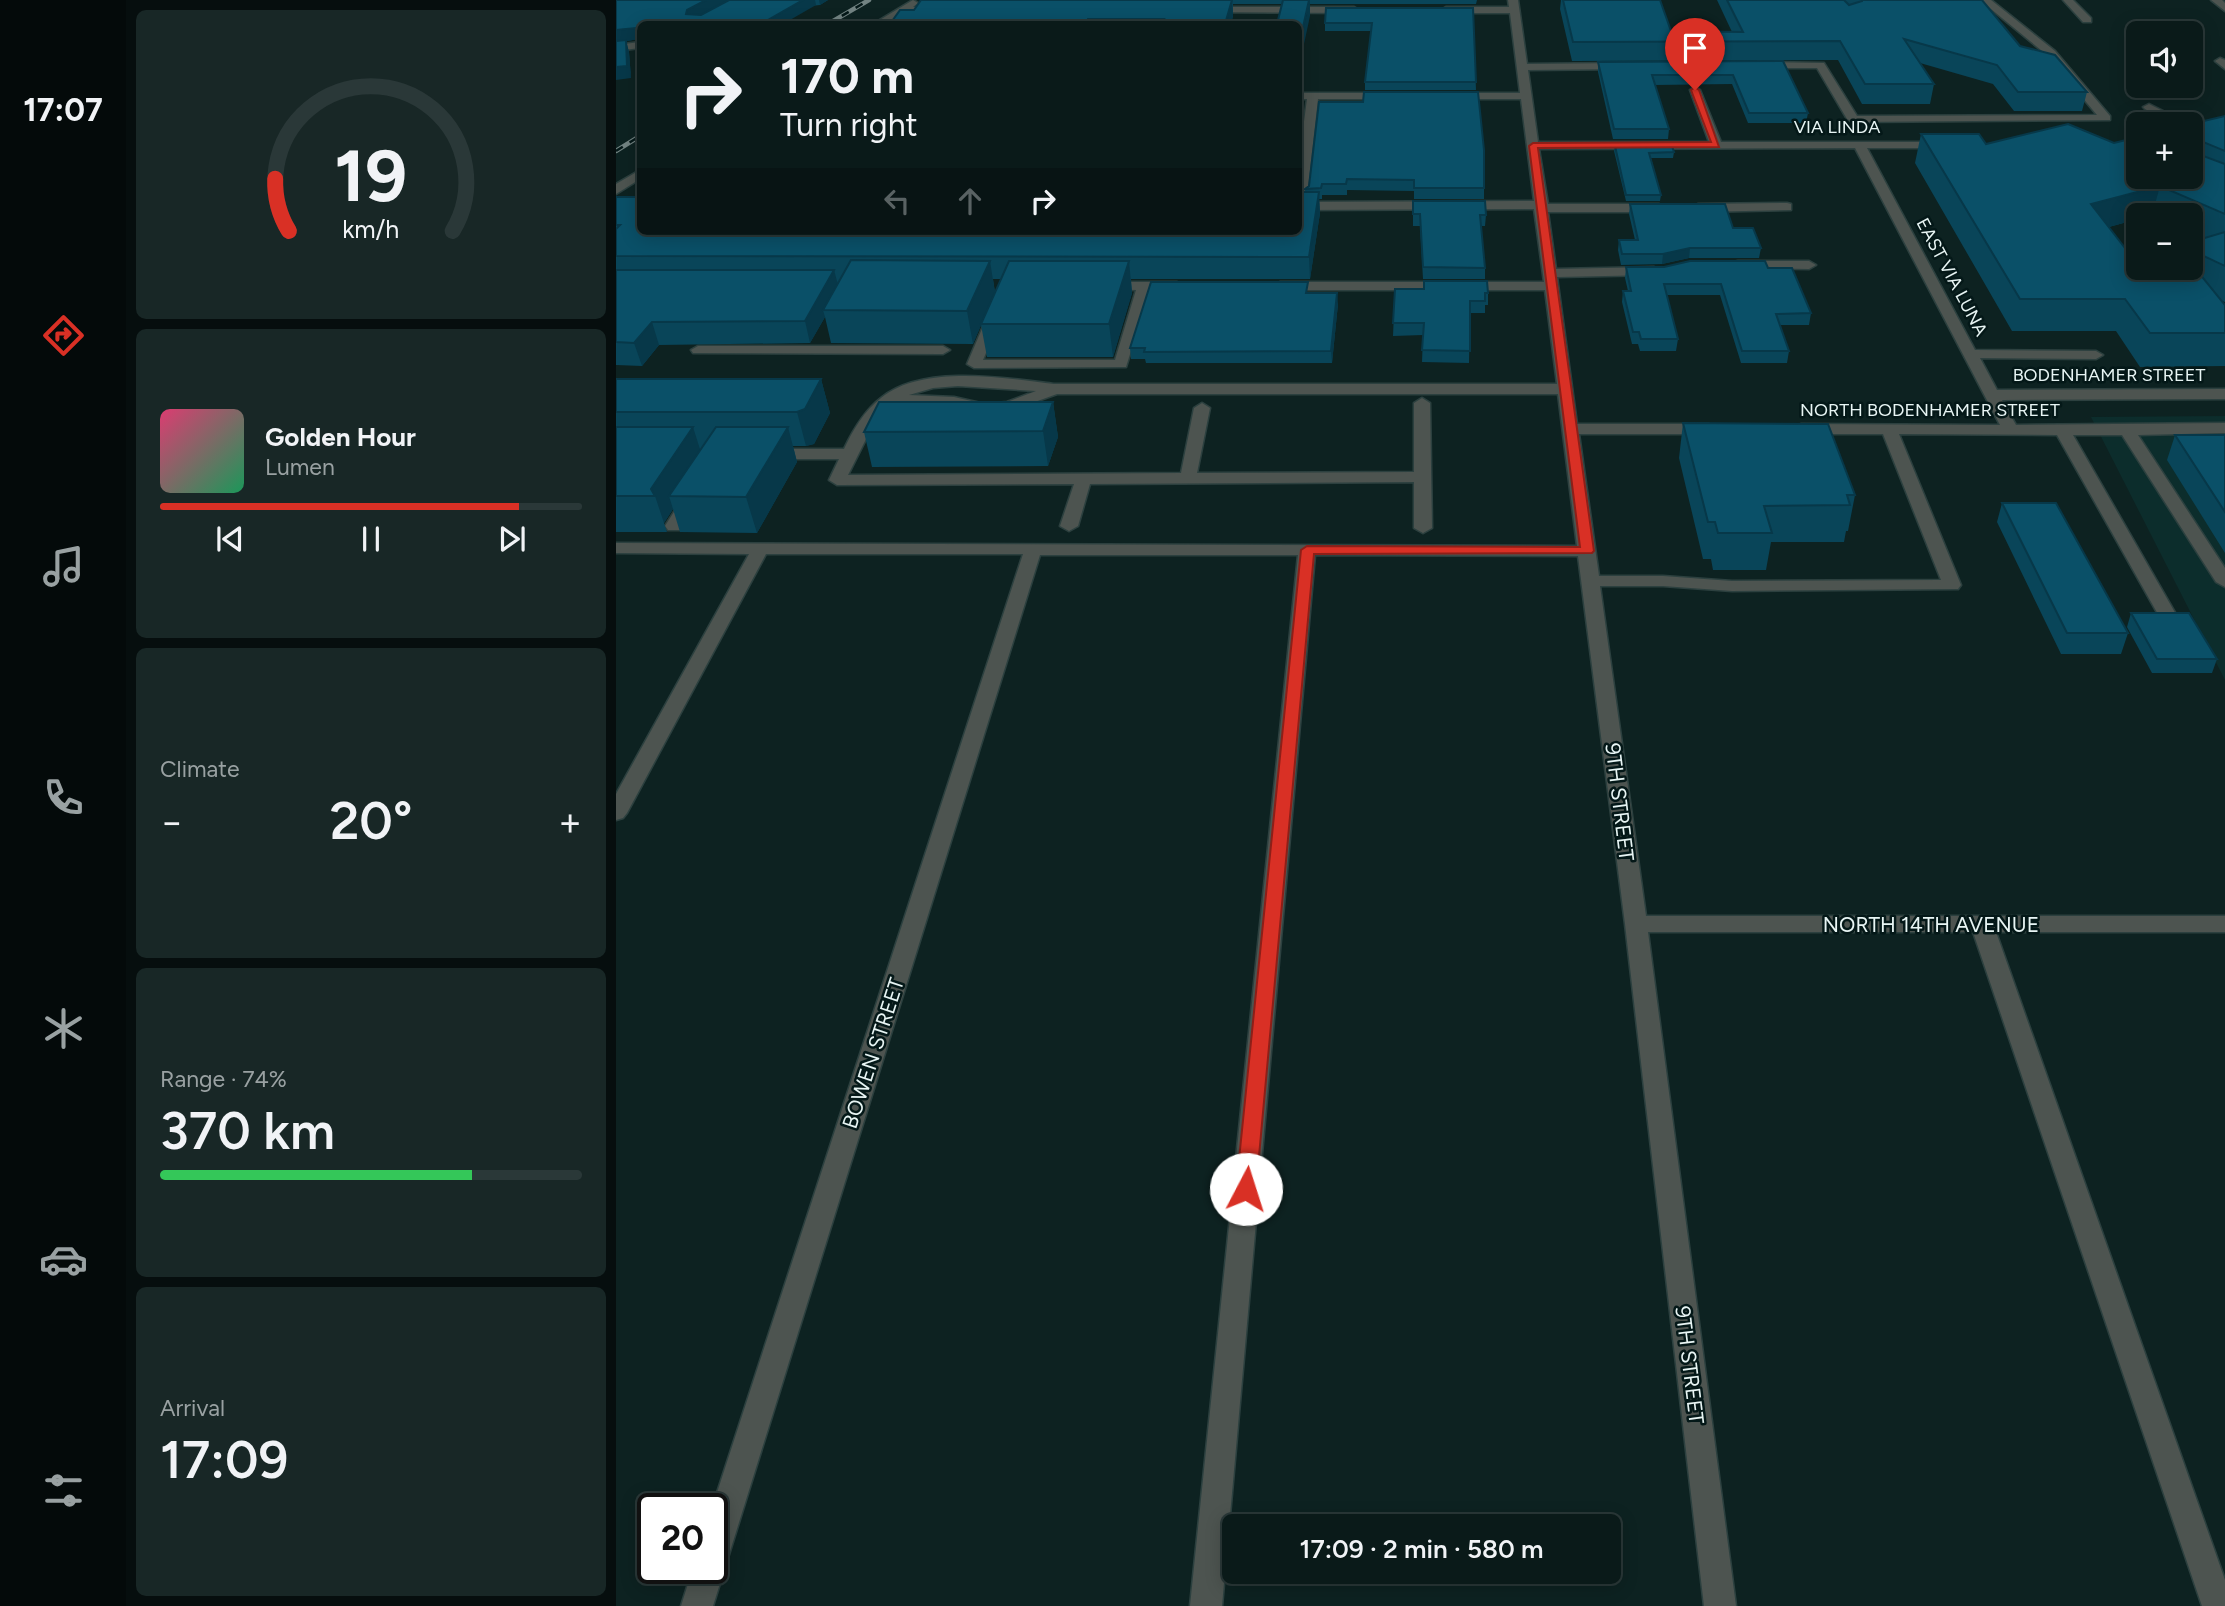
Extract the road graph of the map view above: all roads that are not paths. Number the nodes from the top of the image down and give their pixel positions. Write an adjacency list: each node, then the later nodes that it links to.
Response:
1 (917, 0): 7 (street)
2 (1984, 0): 17 (street)
3 (2068, 0): 12 (street)
4 (2216, 0): 6 (street)
5 (1513, 5): 11 (street); 18 (street, 9TH STREET)
6 (2225, 8)
7 (902, 10): 8 (street); 13 (street)
8 (958, 10)
9 (1195, 10): 10 (street)
10 (1361, 10)
11 (1430, 10)
12 (2087, 20)
13 (883, 21)
14 (637, 45): 15 (street)
15 (616, 48)
16 (1640, 65): 18 (street)
17 (1752, 65)
18 (1522, 67): 24 (street, 9TH STREET)
19 (1695, 90): 29 (street)
20 (1302, 96): 21 (street)
21 (1313, 96): 22 (street); 32 (street)
22 (1397, 96)
23 (1439, 96): 24 (street)
24 (1526, 96): 30 (street, 9TH STREET)
25 (2149, 107): 26 (street)
26 (2158, 112)
27 (1858, 144): 28 (street, VIA LINDA); 29 (street, VIA LINDA); 48 (street, EAST VIA LUNA)
28 (1955, 144)
29 (1716, 145): 30 (street, VIA LINDA)
30 (1533, 146): 35 (street, 9TH STREET)
31 (637, 176): 33 (street)
32 (1302, 185)
33 (616, 190)
34 (1302, 201): 35 (street)
35 (1542, 207): 36 (street); 40 (street, 9TH STREET)
36 (1787, 207)
37 (1727, 265): 38 (street)
38 (1809, 265)
39 (1668, 270): 40 (street)
40 (1552, 280): 44 (street); 52 (street, 9TH STREET)
41 (1089, 286): 42 (street)
42 (1144, 286): 43 (street); 45 (street)
43 (1198, 286)
44 (1267, 286)
45 (998, 308)
46 (698, 350): 47 (street)
47 (943, 350)
48 (1972, 354): 49 (street); 54 (street, EAST VIA LUNA)
49 (2096, 355)
50 (973, 382): 51 (street); 55 (street); 56 (street)
51 (1054, 389): 52 (street); 56 (street)
52 (1566, 389): 60 (street, 9TH STREET)
53 (2225, 394): 54 (street, BODENHAMER STREET)
54 (1993, 395): 64 (street, EAST VIA LUNA)
55 (890, 398): 56 (street); 68 (street)
56 (954, 402)
57 (1422, 403): 69 (street)
58 (1202, 408): 71 (street)
59 (2225, 428): 66 (street, NORTH BODENHAMER STREET)
60 (1571, 429): 61 (street); 80 (street, 9TH STREET)
61 (1722, 429)
62 (1791, 429): 63 (street, NORTH BODENHAMER STREET)
63 (1889, 429): 64 (street, NORTH BODENHAMER STREET); 81 (street)
64 (2010, 429): 65 (street, NORTH BODENHAMER STREET)
65 (2070, 429): 66 (street, NORTH BODENHAMER STREET); 83 (street)
66 (2127, 430): 82 (street)
67 (746, 454): 68 (street)
68 (850, 454): 70 (street)
69 (1422, 477): 71 (street); 75 (street)
70 (1084, 478): 71 (street); 74 (street)
71 (1188, 478)
72 (700, 485): 73 (street)
73 (674, 526)
74 (1069, 526)
75 (1423, 528)
76 (616, 548): 77 (street)
77 (760, 549): 78 (street); 84 (street)
78 (1033, 550): 79 (street); 88 (street, BOWEN STREET)
79 (1307, 550): 80 (street); 91 (street)
80 (1587, 551): 81 (street, 9TH STREET)
81 (1591, 581): 85 (street, 9TH STREET)
82 (2225, 582)
83 (2168, 616)
84 (618, 807)
85 (1636, 924): 86 (street, NORTH 14TH AVENUE); 92 (street, 9TH STREET)
86 (1982, 924): 87 (street, NORTH 14TH AVENUE); 93 (street)
87 (2225, 924)
88 (728, 1507)
89 (704, 1584): 90 (street)
90 (697, 1606)
91 (1206, 1606)
92 (1720, 1606)
93 (2218, 1606)

